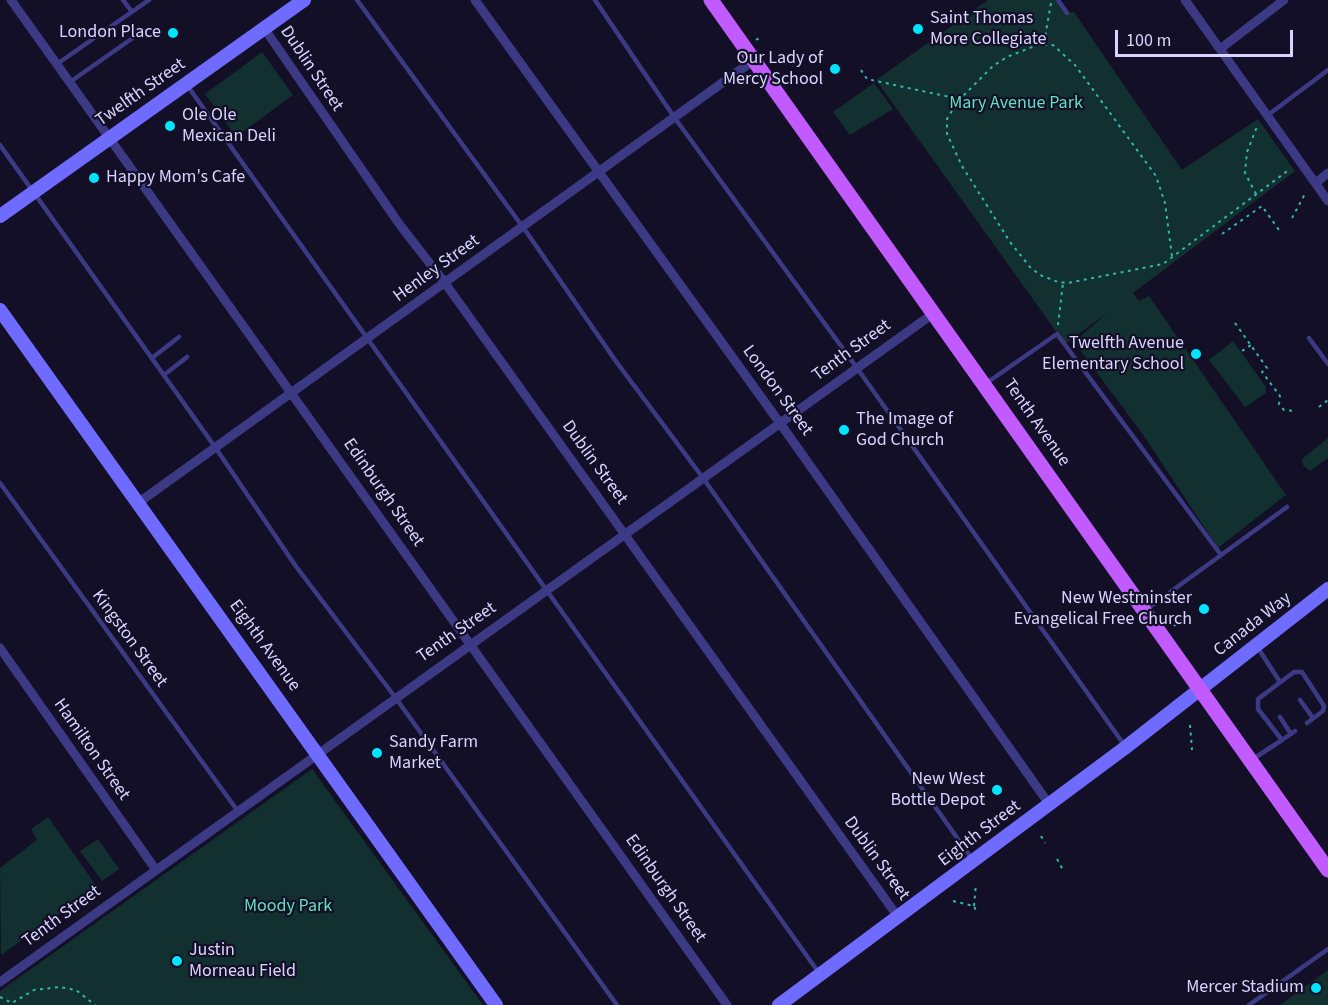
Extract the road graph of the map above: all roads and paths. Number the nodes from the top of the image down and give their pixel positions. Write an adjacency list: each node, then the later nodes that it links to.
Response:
1 (11, 0): 22 (street, Edinburgh Street)
2 (123, 0): 13 (lane)
3 (149, 0): 13 (lane)
4 (304, 0): 15 (street, Twelfth Street)
5 (357, 0): 43 (lane)
6 (475, 0): 35 (street, London Street)
7 (595, 0): 29 (lane)
8 (711, 0): 21 (main road, Tenth Avenue)
9 (1051, 0): 19 (path)
10 (1058, 0): 14 (lane)
11 (1185, 0): 20 (street)
12 (1284, 0): 20 (street)
13 (132, 12): 22 (lane)
14 (1067, 13)
15 (264, 28): 26 (street, Twelfth Street); 48 (street, Dublin Street)
16 (137, 35): 25 (lane)
17 (762, 36): 18 (path)
18 (756, 39)
19 (1044, 43): 27 (path); 46 (path)
20 (1220, 49): 28 (street)
21 (754, 60): 29 (street, Henley Street); 50 (main road, Tenth Avenue)
22 (57, 64): 25 (street, Edinburgh Street)
23 (1328, 69): 28 (lane)
24 (861, 70): 27 (path)
25 (70, 82): 31 (street, Edinburgh Street)
26 (186, 84): 31 (street, Twelfth Street); 55 (lane)
27 (960, 99): 47 (path)
28 (1268, 116): 36 (street)
29 (674, 117): 35 (street, Henley Street); 61 (lane)
30 (1258, 124): 39 (path)
31 (110, 138): 37 (street, Twelfth Street); 64 (street, Edinburgh Street)
32 (0, 145): 37 (lane)
33 (1290, 169): 39 (path)
34 (1328, 173): 36 (street)
35 (598, 174): 43 (street, Henley Street); 68 (street, London Street)
36 (1316, 183): 40 (street)
37 (34, 192): 41 (street, Twelfth Street); 59 (lane)
38 (1306, 192): 42 (path)
39 (1256, 194): 46 (path)
40 (1328, 201)
41 (0, 216)
42 (1292, 218)
43 (523, 228): 48 (street, Henley Street); 70 (lane)
44 (1279, 230): 45 (path)
45 (1222, 234)
46 (1172, 256): 47 (path)
47 (1063, 283): 52 (path)
48 (446, 284): 55 (street, Henley Street); 74 (street, Dublin Street)
49 (0, 310): 72 (street, Eighth Avenue)
50 (934, 313): 61 (street, Tenth Street); 63 (main road, Tenth Avenue)
51 (1235, 323): 56 (path)
52 (1057, 334): 63 (lane); 75 (lane)
53 (180, 337): 59 (lane)
54 (1309, 338): 60 (lane)
55 (367, 339): 64 (street, Henley Street); 76 (lane)
56 (1251, 345): 57 (path); 67 (path)
57 (1242, 351)
58 (187, 357): 62 (lane)
59 (152, 358): 62 (lane)
60 (1328, 364)
61 (857, 368): 68 (street, Tenth Street); 97 (lane)
62 (164, 375): 69 (lane)
63 (985, 384): 78 (main road, Tenth Avenue)
64 (292, 393): 69 (street, Henley Street); 81 (street, Edinburgh Street)
65 (1328, 400): 66 (path)
66 (1319, 407)
67 (1294, 411)
68 (779, 423): 70 (street, Tenth Street); 101 (street, London Street)
69 (215, 447): 72 (street, Henley Street); 89 (lane)
70 (703, 478): 74 (street, Tenth Street); 106 (lane)
71 (0, 483): 102 (lane, Kingston Street)
72 (138, 502): 99 (street, Eighth Avenue)
73 (1287, 507): 75 (lane)
74 (623, 534): 76 (street, Tenth Street); 114 (street, Dublin Street)
75 (1221, 555): 78 (lane)
76 (548, 589): 81 (street, Tenth Street); 116 (lane)
77 (1328, 589): 82 (street, Canada Way)
78 (1144, 610): 87 (main road, Tenth Avenue)
79 (1186, 616): 80 (path)
80 (1174, 626)
81 (470, 644): 89 (street, Tenth Street); 123 (street, Edinburgh Street)
82 (1257, 645): 85 (lane); 87 (street, Canada Way)
83 (0, 648): 107 (street, Hamilton Street)
84 (1285, 678): 85 (lane); 86 (lane); 93 (lane)
85 (1280, 682): 88 (lane)
86 (1289, 685)
87 (1201, 690): 97 (street, Eighth Street); 100 (main road, Tenth Avenue)
88 (1263, 695): 90 (lane); 96 (lane)
89 (395, 697): 99 (street, Tenth Street); 122 (lane)
90 (1268, 700)
91 (1300, 700): 93 (lane)
92 (1280, 717): 96 (lane)
93 (1313, 718): 94 (lane)
94 (1307, 723)
95 (1190, 725): 98 (path)
96 (1282, 740): 100 (lane)
97 (1126, 747): 101 (street, Eighth Street)
98 (1192, 750)
99 (318, 753): 102 (street, Tenth Street); 121 (street, Eighth Avenue)
100 (1251, 761): 109 (main road, Tenth Avenue)
101 (1049, 804): 106 (street, Eighth Street)
102 (237, 810): 107 (street, Tenth Street)
103 (1041, 836): 104 (path)
104 (1045, 843)
105 (1058, 859): 108 (path)
106 (974, 860): 114 (street, Eighth Street)
107 (156, 870): 117 (street, Tenth Street)
108 (1063, 870)
109 (1328, 870)
110 (976, 884): 112 (path)
111 (953, 901): 112 (path)
112 (974, 906): 113 (path)
113 (977, 913)
114 (898, 917): 116 (street, Eighth Street)
115 (1328, 949): 125 (lane)
116 (820, 975): 124 (street, Eighth Street)
117 (0, 982)
118 (1, 998): 119 (path)
119 (13, 1004): 120 (path)
120 (95, 1005)
121 (496, 1005)
122 (617, 1005)
123 (727, 1005)
124 (779, 1005)
125 (1249, 1005)

